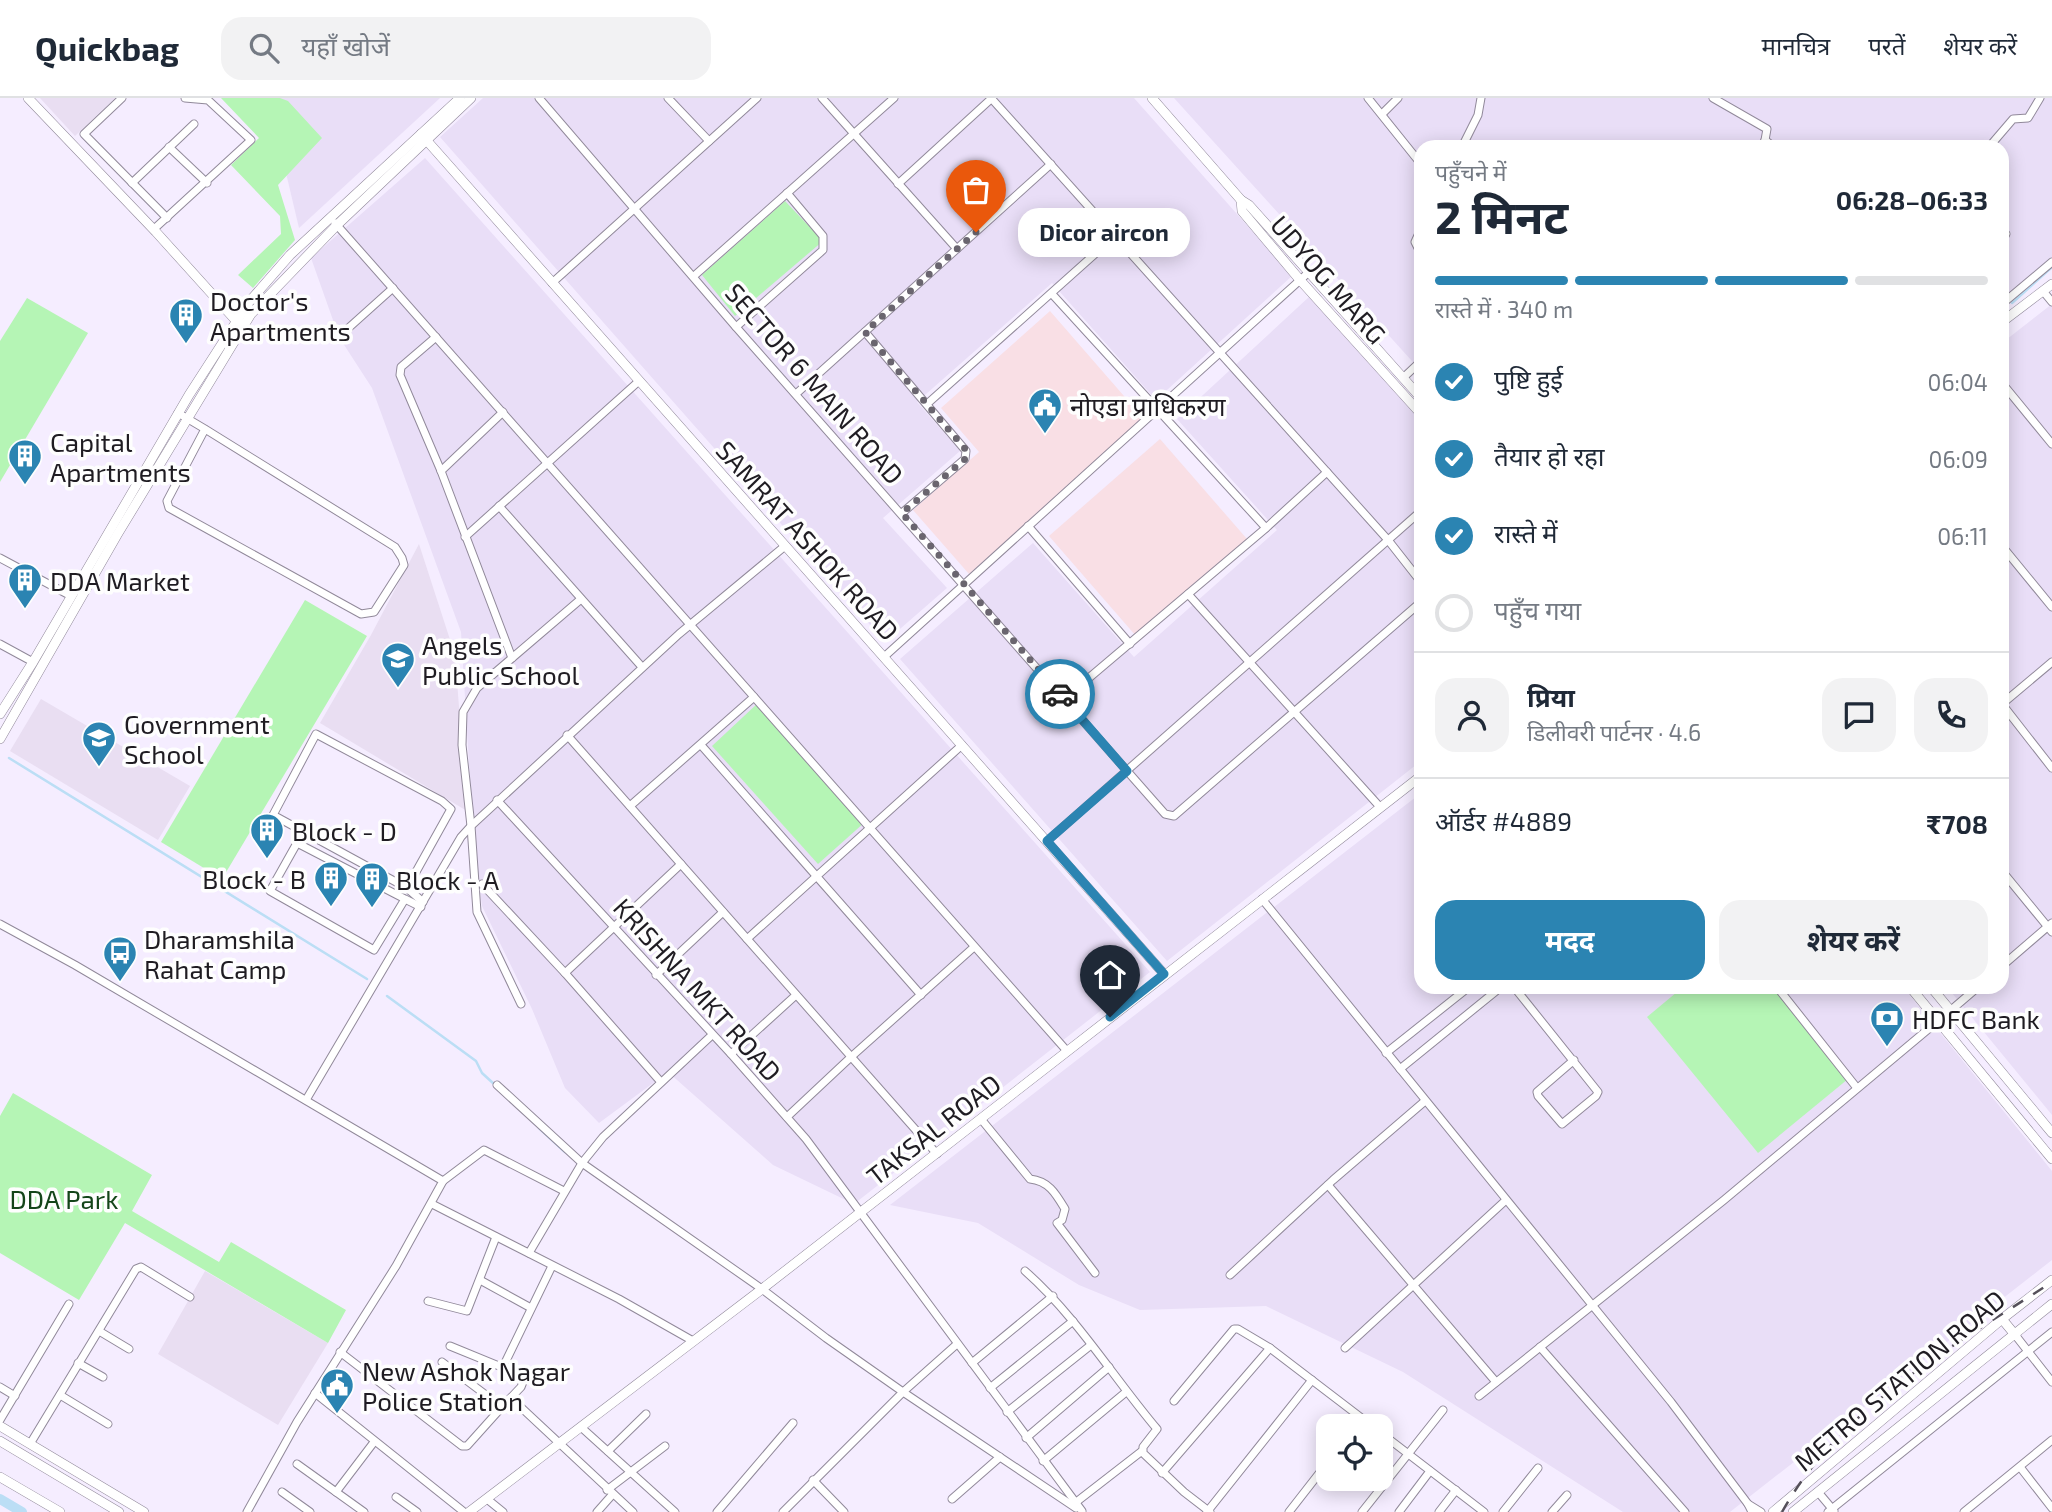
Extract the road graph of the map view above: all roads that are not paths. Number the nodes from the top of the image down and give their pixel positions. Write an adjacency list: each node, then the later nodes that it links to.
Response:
1 (27, 98): 38 (street)
2 (122, 98): 29 (street)
3 (185, 98): 30 (street)
4 (460, 98): 21 (street)
5 (471, 98): 21 (street)
6 (539, 98): 34 (street, SECTOR 6 MAIN ROAD)
7 (668, 98): 25 (street)
8 (757, 98): 25 (street)
9 (822, 98): 20 (street)
10 (894, 98): 20 (street)
11 (991, 98): 28 (street); 31 (street)
12 (1152, 98): 33 (street, UDYOG MARG)
13 (1368, 98): 18 (street)
14 (1398, 98): 18 (street)
15 (1481, 98): 22 (street)
16 (1713, 98): 23 (street)
17 (2040, 98): 24 (street)
18 (1382, 114): 27 (street)
19 (194, 124): 26 (street)
20 (855, 134): 31 (street); 32 (street)
21 (423, 137): 35 (street); 37 (street); 45 (street, SAMRAT ASHOK ROAD)
22 (1465, 140)
23 (1765, 140)
24 (1995, 140)
25 (709, 141): 34 (street)
26 (169, 147): 29 (street); 30 (street)
27 (1414, 155)
28 (1051, 164): 39 (street); 40 (street)
29 (132, 183): 36 (street)
30 (207, 183): 36 (street)
31 (898, 184): 40 (street)
32 (787, 194): 43 (street); 56 (street)
33 (1241, 200): 42 (street, UDYOG MARG); 44 (street, UDYOG MARG)
34 (635, 208): 43 (street, SECTOR 6 MAIN ROAD); 45 (street)
35 (330, 217): 37 (street); 55 (street)
36 (167, 218): 38 (street)
37 (337, 225): 47 (street); 55 (street)
38 (154, 229): 55 (street)
39 (1115, 236): 49 (street); 60 (street)
40 (957, 249): 58 (street)
41 (2052, 262): 50 (street)
42 (1309, 271): 44 (street); 62 (street, UDYOG MARG)
43 (694, 276): 56 (street, SECTOR 6 MAIN ROAD)
44 (1300, 280): 60 (street); 68 (street, UDYOG MARG)
45 (552, 283): 63 (street, SAMRAT ASHOK ROAD)
46 (2052, 284): 48 (street)
47 (393, 288): 57 (street); 59 (street)
48 (2043, 291): 51 (street); 53 (street)
49 (1052, 293): 67 (street); 69 (street)
50 (2009, 301)
51 (2052, 302)
52 (2009, 313): 53 (street)
53 (2012, 315): 54 (street)
54 (2009, 317)
55 (239, 324): 71 (street); 72 (street)
56 (736, 327): 66 (street, SECTOR 6 MAIN ROAD)
57 (344, 332)
58 (865, 332): 66 (street); 67 (street)
59 (436, 337): 70 (street); 76 (street)
60 (1220, 352): 69 (street); 77 (street)
61 (1414, 368): 62 (street)
62 (1403, 378): 64 (street, UDYOG MARG)
63 (639, 381): 75 (street); 86 (street, SAMRAT ASHOK ROAD)
64 (1414, 390)
65 (2009, 391): 74 (street)
66 (797, 393): 79 (street, SECTOR 6 MAIN ROAD)
67 (927, 404): 79 (street)
68 (1414, 406)
69 (1157, 409): 81 (street); 82 (street)
70 (503, 412): 75 (street); 76 (street)
71 (178, 413): 72 (street); 83 (street)
72 (187, 419): 73 (street); 83 (street)
73 (205, 429): 73 (street)
74 (2052, 443)
75 (547, 463): 78 (street); 96 (street)
76 (440, 471): 84 (street)
77 (1327, 472): 82 (street); 85 (street)
78 (499, 506): 84 (street); 93 (street)
79 (902, 513): 90 (street, SECTOR 6 MAIN ROAD)
80 (1414, 517): 85 (street)
81 (1028, 526): 90 (street); 98 (street)
82 (1266, 528): 91 (street)
83 (113, 533): 92 (street); 112 (street)
84 (466, 537): 100 (street)
85 (1388, 540): 89 (street); 102 (street)
86 (785, 546): 96 (street); 99 (street, SAMRAT ASHOK ROAD)
87 (2009, 555): 94 (street)
88 (0, 558): 92 (street)
89 (1414, 573)
90 (964, 584): 99 (street); 107 (street, SECTOR 6 MAIN ROAD)
91 (1188, 594): 98 (street); 102 (street)
92 (71, 596): 101 (street)
93 (581, 599): 100 (street); 104 (street)
94 (2052, 607)
95 (1414, 608): 108 (street)
96 (690, 624): 104 (street); 105 (street)
97 (0, 644): 101 (street)
98 (1130, 644): 107 (street)
99 (884, 657): 114 (street, SAMRAT ASHOK ROAD)
100 (512, 658): 121 (street)
101 (33, 662): 110 (street)
102 (1250, 662): 108 (street); 116 (street)
103 (2052, 662): 106 (street)
104 (642, 667): 111 (street)
105 (754, 697): 113 (street); 122 (street)
106 (2009, 698)
107 (1064, 699): 116 (street, SECTOR 6 MAIN ROAD)
108 (1293, 711): 116 (street, SECTOR 6 MAIN ROAD); 120 (street)
109 (2009, 713): 115 (street)
110 (0, 714)
111 (567, 735): 118 (street); 119 (street)
112 (0, 739)
113 (701, 745): 119 (street); 125 (street)
114 (962, 746): 122 (street); 123 (street, SAMRAT ASHOK ROAD)
115 (2052, 768)
116 (1127, 771): 123 (street)
117 (1414, 781): 120 (street, TAKSAL ROAD)
118 (497, 800): 121 (street); 134 (street, KRISHNA MKT ROAD)
119 (630, 806): 124 (street)
120 (1380, 807): 130 (street, TAKSAL ROAD)
121 (471, 826): 131 (street); 151 (street)
122 (870, 828): 125 (street); 137 (street)
123 (1047, 841): 140 (street, SAMRAT ASHOK ROAD)
124 (681, 864): 132 (street); 134 (street)
125 (817, 876): 136 (street); 150 (street)
126 (2009, 879): 135 (street)
127 (482, 884): 139 (street)
128 (407, 888): 128 (street); 131 (street)
129 (405, 899): 129 (street); 131 (street)
130 (1262, 900): 140 (street, TAKSAL ROAD); 156 (street)
131 (422, 904): 164 (street)
132 (723, 912): 136 (street); 141 (street)
133 (0, 924): 164 (street)
134 (614, 927): 139 (street); 141 (street, KRISHNA MKT ROAD)
135 (2051, 927): 138 (street)
136 (747, 939): 149 (street)
137 (974, 947): 150 (street); 155 (street)
138 (2009, 960)
139 (565, 973): 161 (street)
140 (1164, 974): 155 (street, TAKSAL ROAD)
141 (656, 975): 154 (street, KRISHNA MKT ROAD)
142 (1460, 994): 156 (street)
143 (1492, 994): 160 (street)
144 (1520, 994): 159 (street)
145 (1783, 994): 163 (street)
146 (1916, 994): 153 (street)
147 (1937, 994): 152 (street)
148 (1970, 994): 152 (street)
149 (796, 995): 157 (street); 158 (street)
150 (921, 995): 158 (street)
151 (521, 1004)
152 (1950, 1011): 168 (street)
153 (1938, 1021): 163 (street); 170 (street)
154 (712, 1035): 157 (street, KRISHNA MKT ROAD); 161 (street)
155 (1067, 1051): 167 (street, TAKSAL ROAD)
156 (1386, 1052): 160 (street)
157 (731, 1054): 166 (street, KRISHNA MKT ROAD)
158 (851, 1057): 166 (street); 169 (street)
159 (1574, 1060): 159 (street)
160 (1400, 1069): 165 (street)
161 (660, 1082): 171 (street)
162 (497, 1085): 171 (street)
163 (1857, 1088): 193 (street)
164 (306, 1100): 172 (street)
165 (1426, 1101): 173 (street); 175 (street)
166 (787, 1117): 177 (street, KRISHNA MKT ROAD)
167 (981, 1119): 169 (street, TAKSAL ROAD); 182 (street)
168 (2052, 1133)
169 (937, 1154): 177 (street, TAKSAL ROAD)
170 (2052, 1159)
171 (582, 1163): 174 (street); 187 (street)
172 (443, 1181): 174 (street); 176 (street)
173 (1328, 1185): 183 (street); 186 (street)
174 (564, 1191): 179 (street)
175 (1506, 1200): 186 (street); 193 (street)
176 (432, 1205): 178 (street); 208 (street)
177 (861, 1213): 187 (street, TAKSAL ROAD); 201 (street, KRISHNA MKT ROAD)
178 (496, 1237): 179 (street); 184 (street)
179 (529, 1253): 180 (street)
180 (552, 1266): 194 (street); 200 (street)
181 (1025, 1271): 188 (street)
182 (1095, 1273)
183 (1230, 1275)
184 (480, 1280): 190 (street); 194 (street)
185 (2052, 1280): 195 (street, METRO STATION ROAD)
186 (1413, 1285): 206 (street); 217 (street)
187 (762, 1289): 200 (street, TAKSAL ROAD); 221 (street)
188 (1053, 1296): 196 (street); 212 (street)
189 (190, 1297): 197 (street)
190 (428, 1301)
191 (69, 1304): 225 (street)
192 (2052, 1304): 199 (street, METRO STATION ROAD)
193 (1591, 1305): 204 (street); 271 (street)
194 (531, 1308): 213 (street)
195 (2002, 1319): 199 (street); 300 (street, METRO STATION ROAD)
196 (1073, 1321): 202 (street); 220 (street)
197 (99, 1331): 207 (street); 211 (street)
198 (2052, 1332): 209 (street)
199 (2016, 1336): 209 (street); 265 (street, METRO STATION ROAD)
200 (693, 1341): 238 (street, TAKSAL ROAD)
201 (957, 1344): 212 (street, KRISHNA MKT ROAD); 221 (street)
202 (1091, 1345): 214 (street); 231 (street)
203 (450, 1346): 213 (street)
204 (1540, 1347): 217 (street); 298 (street)
205 (1270, 1348): 216 (street); 228 (street); 257 (street)
206 (1345, 1348)
207 (130, 1349)
208 (340, 1352): 223 (street); 229 (street)
209 (2027, 1352): 218 (street); 275 (street)
210 (442, 1362): 229 (street)
211 (78, 1363): 215 (street); 224 (street)
212 (971, 1363): 220 (street, KRISHNA MKT ROAD)
213 (503, 1367): 227 (street)
214 (1109, 1367): 222 (street); 239 (street)
215 (103, 1377)
216 (1312, 1380): 233 (street); 274 (street)
217 (1496, 1382): 226 (street)
218 (2052, 1382)
219 (0, 1387): 225 (street)
220 (990, 1388): 231 (street, KRISHNA MKT ROAD)
221 (903, 1392): 250 (street); 260 (street)
222 (1126, 1392): 248 (street); 251 (street)
223 (315, 1393): 242 (street); 273 (street)
224 (60, 1395): 236 (street); 244 (street)
225 (15, 1396): 234 (street)
226 (1479, 1396)
227 (510, 1398): 229 (street); 245 (street)
228 (1174, 1401)
229 (502, 1407)
230 (1443, 1410): 249 (street)
231 (1007, 1412): 239 (street, KRISHNA MKT ROAD)
232 (646, 1414): 247 (street)
233 (1356, 1414)
234 (0, 1420)
235 (793, 1423): 287 (street)
236 (107, 1424)
237 (0, 1426): 244 (street)
238 (582, 1428): 245 (street, TAKSAL ROAD); 247 (street)
239 (1026, 1438): 251 (street, KRISHNA MKT ROAD)
240 (2052, 1440): 253 (street)
241 (0, 1441): 277 (street)
242 (374, 1442): 263 (street); 282 (street)
243 (1393, 1442): 249 (street)
244 (30, 1444): 278 (street)
245 (561, 1444): 264 (street); 268 (street, TAKSAL ROAD)
246 (665, 1446): 255 (street)
247 (608, 1451): 255 (street)
248 (1142, 1451): 257 (street); 270 (street)
249 (1408, 1453): 256 (street); 292 (street)
250 (1000, 1457): 269 (street); 290 (street)
251 (1043, 1461): 270 (street, KRISHNA MKT ROAD)
252 (296, 1464): 263 (street)
253 (2020, 1467): 272 (street); 302 (street)
254 (1538, 1468): 296 (street)
255 (630, 1471): 264 (street); 286 (street)
256 (1430, 1471): 261 (street); 293 (street)
257 (1162, 1473): 274 (street)
258 (0, 1477): 276 (street)
259 (1316, 1477): 291 (street)
260 (813, 1480): 288 (street); 289 (street)
261 (1456, 1490): 294 (street); 295 (street)
262 (282, 1492): 279 (street)
263 (336, 1492): 280 (street)
264 (610, 1492): 284 (street); 285 (street)
265 (1818, 1492): 275 (street); 301 (street, METRO STATION ROAD)
266 (1567, 1494): 297 (street)
267 (396, 1497): 281 (street)
268 (487, 1499): 282 (street, TAKSAL ROAD); 283 (street)
269 (952, 1499)
270 (1075, 1503): 290 (street, KRISHNA MKT ROAD)
271 (1750, 1508): 299 (street)
272 (2052, 1508)
273 (249, 1511)
274 (1208, 1511)
275 (1831, 1511)
276 (60, 1512)
277 (119, 1512)
278 (144, 1512)
279 (310, 1512)
280 (364, 1512)
281 (417, 1512)
282 (466, 1512)
283 (503, 1512)
284 (597, 1512)
285 (632, 1512)
286 (675, 1512)
287 (717, 1512)
288 (783, 1512)
289 (844, 1512)
290 (1082, 1512)
291 (1289, 1512)
292 (1362, 1512)
293 (1399, 1512)
294 (1438, 1512)
295 (1485, 1512)
296 (1503, 1512)
297 (1552, 1512)
298 (1685, 1512)
299 (1761, 1512)
300 (1773, 1512)
301 (1793, 1512)
302 (1964, 1512)

